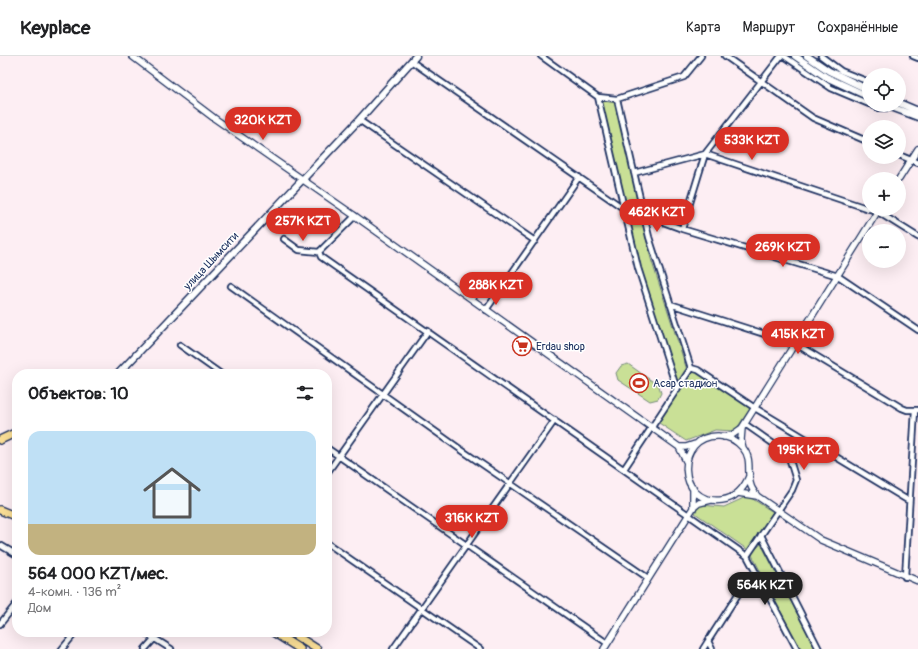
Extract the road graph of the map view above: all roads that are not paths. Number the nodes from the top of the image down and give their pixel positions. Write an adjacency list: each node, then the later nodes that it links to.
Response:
1 (132, 56): 36 (street)
2 (416, 56): 12 (main road, улица Шымсити)
3 (541, 56): 19 (street)
4 (701, 56): 20 (street)
5 (725, 56): 15 (street)
6 (783, 56): 15 (street); 16 (street)
7 (795, 56): 13 (main road)
8 (807, 56): 17 (main road)
9 (821, 56): 14 (street)
10 (913, 56): 11 (street)
11 (918, 58)
12 (411, 62): 26 (main road, улица Шымсити); 35 (street)
13 (826, 77): 16 (street); 18 (main road)
14 (862, 79)
15 (761, 82): 27 (street); 29 (street)
16 (821, 82): 21 (street)
17 (862, 87)
18 (862, 94)
19 (598, 97): 20 (street); 38 (street)
20 (617, 99): 34 (street)
21 (862, 101)
22 (906, 106): 23 (main road)
23 (918, 110)
24 (905, 112): 25 (main road)
25 (918, 117)
26 (359, 120): 36 (main road, улица Шымсити); 46 (street)
27 (862, 139)
28 (918, 149): 31 (street)
29 (705, 154): 34 (street); 37 (street); 43 (street)
30 (906, 158): 31 (street)
31 (911, 160): 32 (street); 33 (street)
32 (918, 163)
33 (903, 172)
34 (634, 173): 39 (street)
35 (579, 177): 38 (street); 46 (street)
36 (302, 179): 40 (street); 57 (main road, улица Шымсити)
37 (862, 207)
38 (623, 208): 59 (street)
39 (644, 215): 43 (street); 50 (street)
40 (355, 216): 47 (street); 51 (street)
41 (874, 216): 48 (street)
42 (887, 216): 44 (street)
43 (682, 229): 48 (street)
44 (918, 237)
45 (284, 239): 47 (street)
46 (535, 241): 51 (street)
47 (319, 252): 53 (street)
48 (838, 276): 52 (street); 54 (street)
49 (231, 286): 60 (street)
50 (670, 304): 54 (street); 56 (street)
51 (486, 310): 65 (street)
52 (918, 330)
53 (428, 331): 60 (street); 63 (street)
54 (796, 344): 61 (street); 62 (street)
55 (180, 345): 58 (street)
56 (691, 368): 59 (street); 61 (street)
57 (123, 369)
58 (214, 369)
59 (677, 390): 65 (street)
60 (383, 395): 75 (street); 80 (street)
61 (755, 408): 64 (street); 85 (street)
62 (917, 410): 85 (street)
63 (555, 420): 78 (street); 80 (street)
64 (744, 426): 69 (street); 73 (street); 88 (street)
65 (652, 428): 72 (street); 78 (street)
66 (0, 434): 68 (highway)
67 (12, 434): 68 (highway)
68 (9, 435): 70 (highway)
69 (724, 437): 71 (street); 73 (street)
70 (0, 440)
71 (697, 443): 72 (street); 76 (street)
72 (679, 447): 76 (street)
73 (743, 448): 79 (street)
74 (332, 451): 75 (street)
75 (339, 456): 77 (street); 93 (street)
76 (686, 461): 81 (street)
77 (332, 466)
78 (624, 469): 90 (street)
79 (750, 474): 82 (street); 83 (street)
80 (509, 483): 93 (street); 98 (street)
81 (693, 488): 84 (street); 86 (street)
82 (738, 493): 83 (street); 84 (street)
83 (757, 496): 88 (street)
84 (711, 500): 86 (street)
85 (908, 501): 97 (street)
86 (693, 508): 90 (street)
87 (0, 510): 89 (highway)
88 (777, 511): 91 (street); 97 (street)
89 (12, 515)
90 (689, 516): 96 (street); 98 (street)
91 (760, 535): 96 (street); 122 (street)
92 (0, 545): 95 (street)
93 (467, 545): 102 (street); 110 (street)
94 (332, 546): 102 (street)
95 (12, 552)
96 (746, 556): 99 (street)
97 (905, 577): 100 (street)
98 (648, 578): 110 (street)
99 (760, 579): 109 (street); 121 (street)
100 (918, 581)
101 (12, 609): 103 (street)
102 (422, 609): 116 (street); 117 (street)
103 (0, 624)
104 (72, 637): 111 (street)
105 (151, 637): 108 (street)
106 (281, 637): 114 (highway)
107 (298, 637): 115 (highway)
108 (154, 639): 112 (street); 113 (street)
109 (708, 641): 119 (street); 120 (street)
110 (607, 643): 118 (street)
111 (62, 649)
112 (145, 649)
113 (171, 649)
114 (300, 649)
115 (317, 649)
116 (392, 649)
117 (480, 649)
118 (604, 649)
119 (703, 649)
120 (712, 649)
121 (797, 649)
122 (819, 649)

